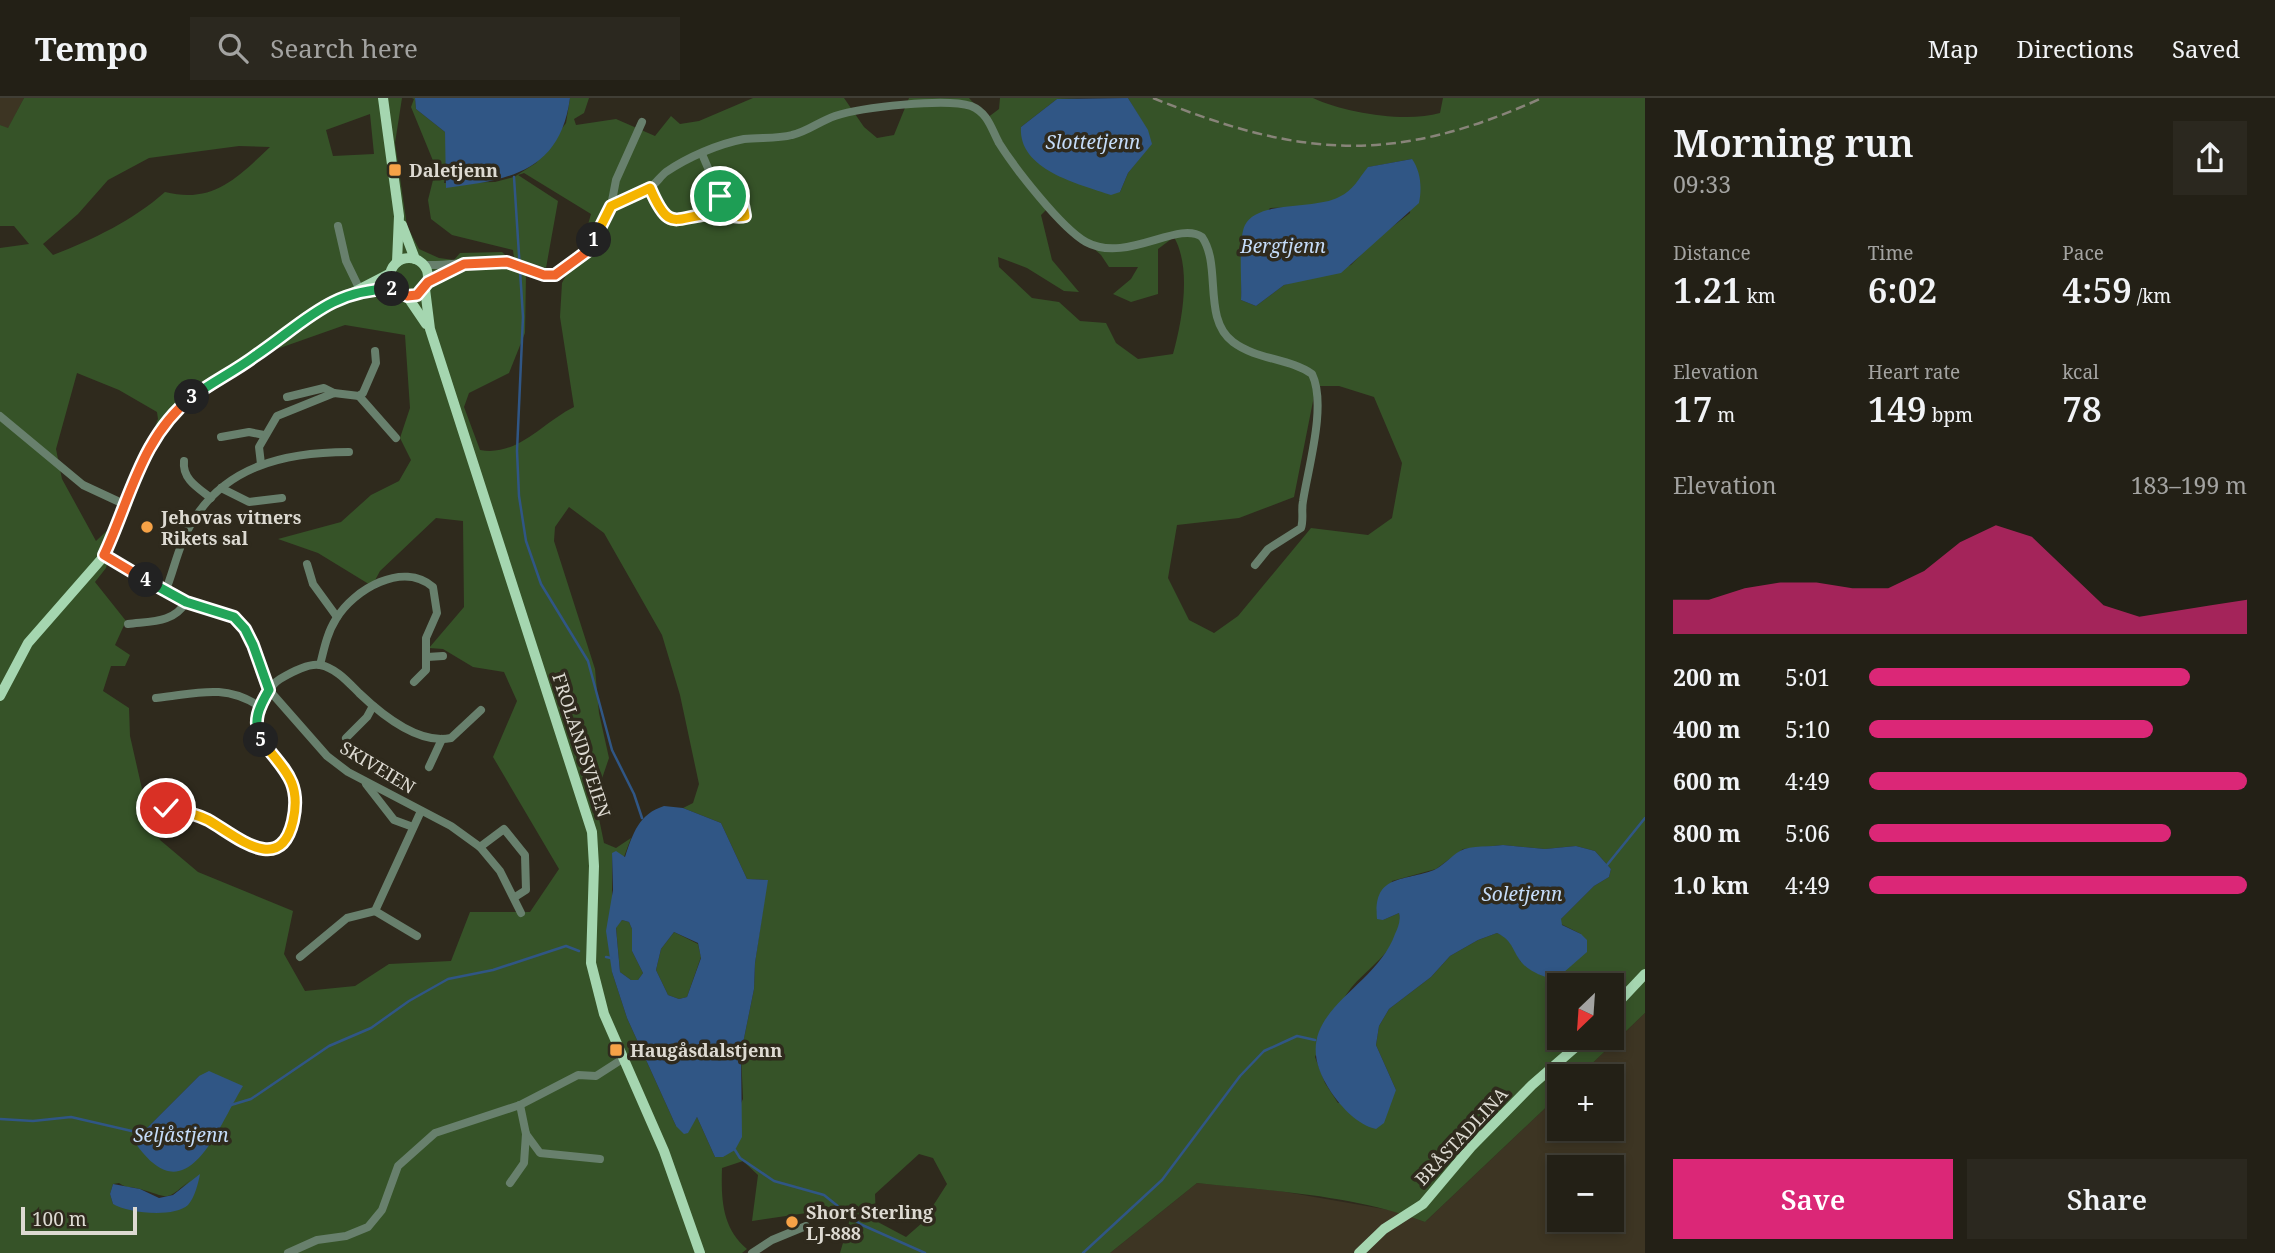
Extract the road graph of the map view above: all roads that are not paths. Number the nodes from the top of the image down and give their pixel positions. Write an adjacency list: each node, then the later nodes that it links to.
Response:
1 (383, 98): 6 (main road)
2 (642, 122): 5 (street)
3 (702, 154): 4 (street); 4 (street); 33 (street)
4 (650, 188): 5 (street)
5 (611, 206): 9 (street)
6 (399, 216): 8 (main road); 10 (main road)
7 (338, 226): 13 (street)
8 (420, 262): 9 (street); 10 (main road); 11 (main road)
9 (464, 264): 11 (street)
10 (394, 268): 12 (main road); 13 (main road)
11 (426, 286): 14 (main road); 15 (main road, FROLANDSVEIEN)
12 (394, 289): 13 (main road); 14 (main road)
13 (360, 290): 30 (main road)
14 (407, 296): 15 (main road, FROLANDSVEIEN)
15 (430, 329): 64 (main road, FROLANDSVEIEN)
16 (375, 351): 18 (street)
17 (334, 393): 18 (street); 19 (street); 21 (street)
18 (359, 396): 23 (street)
19 (287, 397)
20 (0, 416): 30 (street)
21 (264, 435): 22 (street); 26 (street)
22 (221, 437)
23 (396, 438)
24 (349, 452): 26 (street)
25 (184, 461): 28 (street)
26 (261, 464): 27 (street)
27 (221, 488): 28 (street); 29 (street)
28 (211, 498): 34 (street)
29 (282, 498)
30 (126, 505): 31 (main road)
31 (104, 555): 34 (street, SKIVEIEN); 43 (main road)
32 (307, 564): 36 (street)
33 (1255, 565)
34 (165, 592): 35 (street, SKIVEIEN)
35 (186, 602): 37 (street); 42 (street, SKIVEIEN)
36 (337, 617): 39 (street); 40 (street)
37 (128, 624)
38 (443, 656): 39 (street)
39 (427, 657): 41 (street)
40 (320, 665): 42 (street); 46 (street)
41 (414, 682)
42 (269, 690): 45 (street); 51 (street, SKIVEIEN)
43 (0, 696)
44 (156, 698): 45 (street)
45 (259, 706): 52 (street)
46 (373, 706): 48 (street); 49 (street)
47 (481, 710): 49 (street)
48 (346, 738)
49 (443, 739): 50 (street)
50 (429, 767)
51 (364, 781): 53 (street, SKIVEIEN); 54 (street)
52 (166, 808)
53 (421, 811): 54 (street, SKIVEIEN); 55 (street, SKIVEIEN)
54 (413, 827): 57 (street, SKIVEIEN)
55 (480, 847): 56 (street, SKIVEIEN); 56 (street)
56 (515, 897): 58 (street, SKIVEIEN)
57 (375, 911): 59 (street); 60 (street)
58 (521, 913)
59 (418, 936)
60 (300, 957)
61 (1645, 974): 62 (main road)
62 (1624, 996)
63 (1572, 1050): 73 (main road, BRÅSTADLINA)
64 (624, 1058): 65 (street); 71 (main road, FROLANDSVEIEN)
65 (520, 1105): 66 (street); 70 (street)
66 (526, 1134): 67 (street); 68 (street)
67 (600, 1159)
68 (510, 1183)
69 (806, 1226): 72 (street)
70 (288, 1253)
71 (700, 1253)
72 (752, 1253)
73 (1359, 1253)

